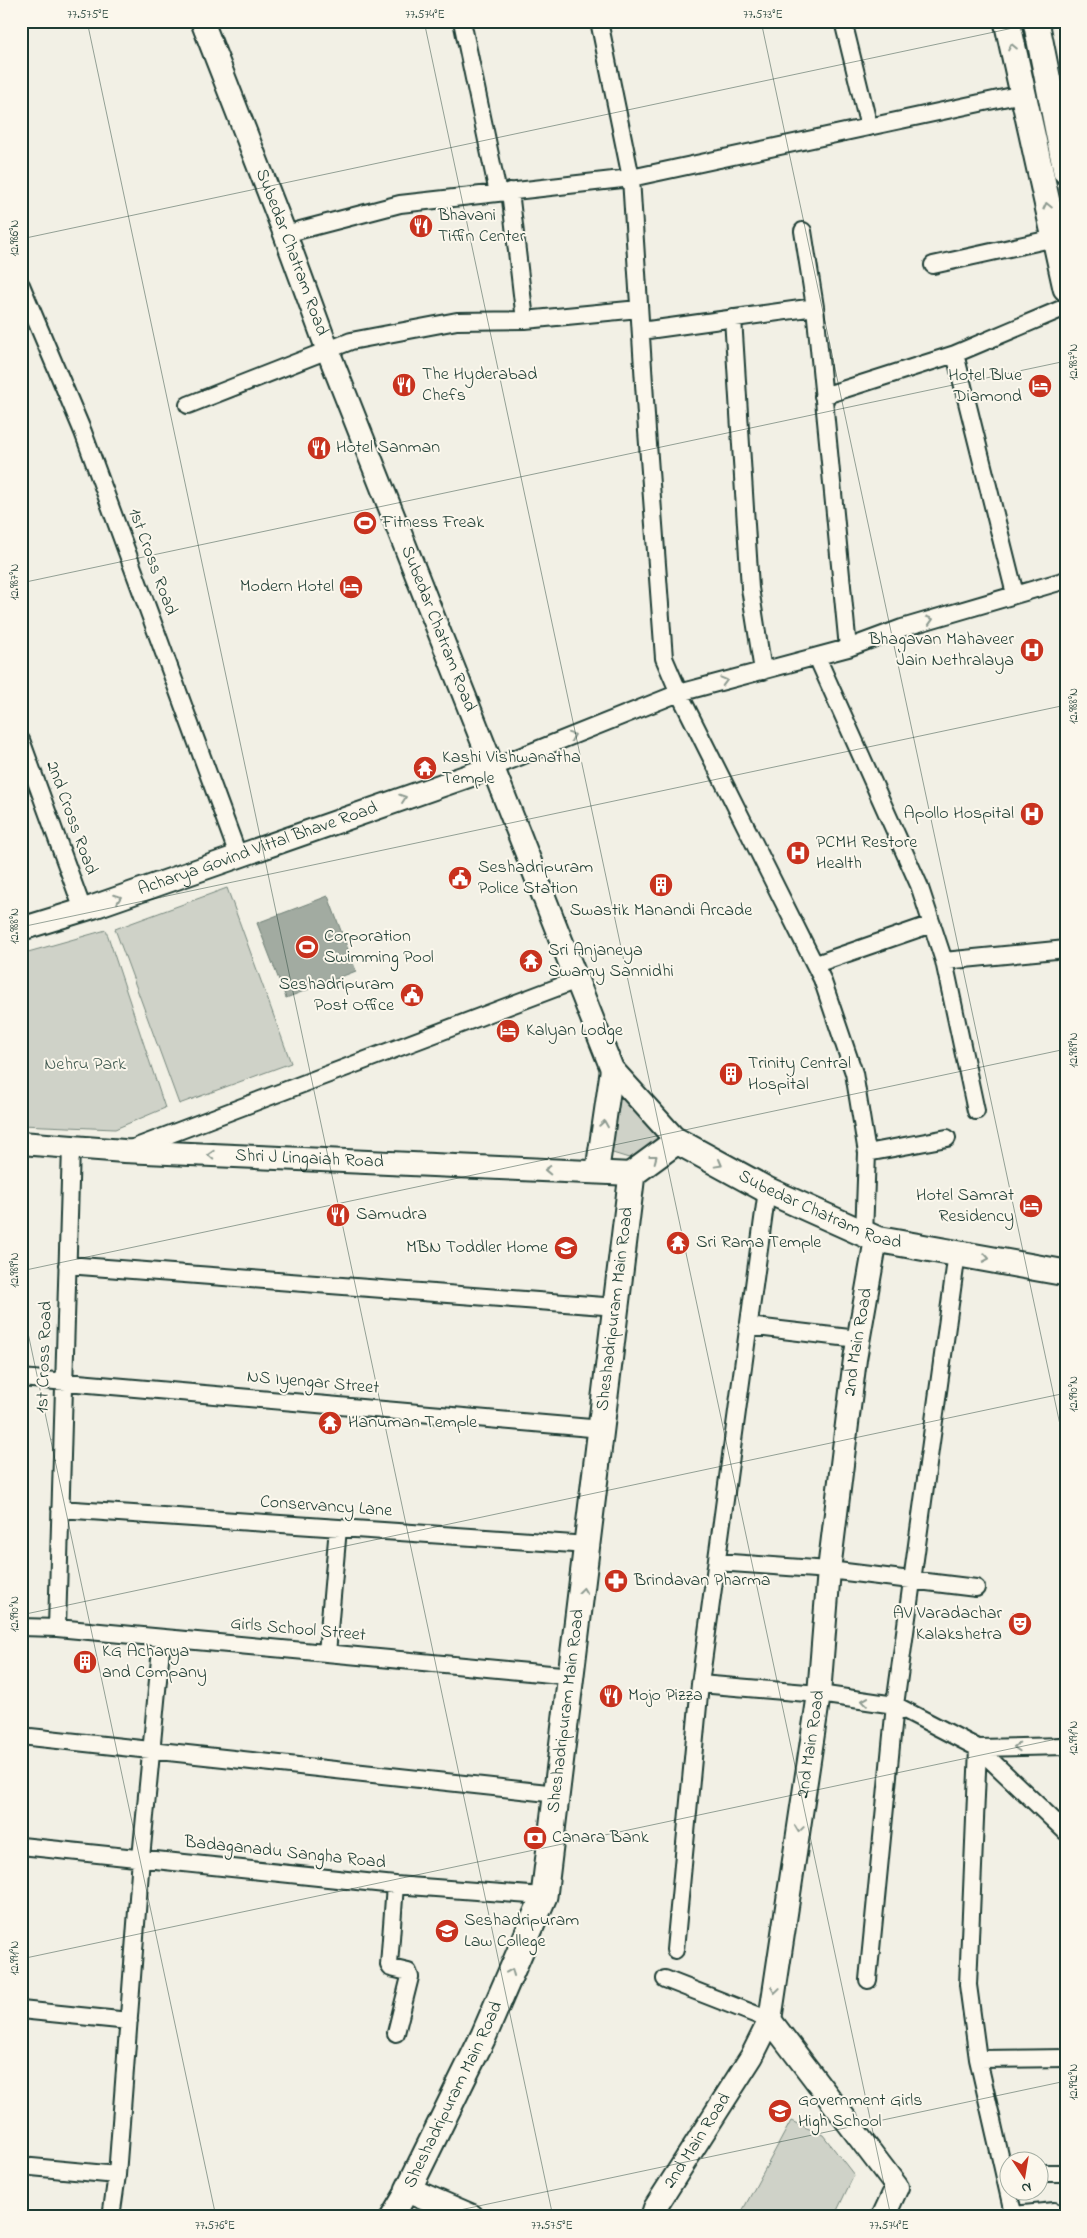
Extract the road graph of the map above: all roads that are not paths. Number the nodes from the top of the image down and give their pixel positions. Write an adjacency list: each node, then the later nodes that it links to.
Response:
1 (202, 21): 13 (main road, Subedar Chatram Road)
2 (462, 21): 11 (street)
3 (599, 21): 10 (street)
4 (843, 21): 8 (street)
5 (1007, 21): 7 (main road, one-way to 5)
6 (1036, 21): 9 (main road)
7 (1022, 94): 8 (street); 14 (main road, one-way to 7)
8 (869, 127): 10 (street)
9 (1066, 171)
10 (631, 178): 11 (street); 20 (street)
11 (504, 192): 13 (street); 22 (street)
12 (803, 231): 18 (street)
13 (285, 234): 24 (main road, Subedar Chatram Road)
14 (1054, 238): 15 (street); 17 (main road)
15 (933, 265)
16 (21, 285): 36 (street, 1st Cross Road)
17 (1066, 288)
18 (815, 307): 21 (street); 26 (street)
19 (1066, 307): 25 (street)
20 (640, 309): 22 (street); 23 (street)
21 (733, 318): 23 (street); 32 (street)
22 (525, 320): 24 (street)
23 (641, 331): 33 (street)
24 (328, 351): 27 (street); 35 (main road, Subedar Chatram Road)
25 (955, 354): 26 (street); 29 (street)
26 (823, 396): 30 (street)
27 (188, 405)
28 (1066, 580): 29 (street)
29 (1015, 594): 30 (street, one-way to 29)
30 (848, 648): 31 (street)
31 (817, 657): 32 (street); 38 (street)
32 (763, 671): 33 (street, one-way to 32)
33 (679, 693): 35 (street, one-way to 33); 42 (street)
34 (21, 740): 37 (street, 2nd Cross Road)
35 (494, 767): 36 (main road, Acharya Govind Vittal Bhave Road, one-way to 35); 43 (main road, Subedar Chatram Road)
36 (238, 855): 37 (main road, Acharya Govind Vittal Bhave Road, one-way to 36)
37 (83, 910): 39 (main road, Acharya Govind Vittal Bhave Road)
38 (932, 924): 41 (street); 42 (street)
39 (21, 929)
40 (1066, 949): 41 (street)
41 (944, 961): 45 (street)
42 (816, 964): 51 (street)
43 (577, 980): 44 (main road, Subedar Chatram Road); 50 (street)
44 (612, 1069): 47 (main road, Subedar Chatram Road); 52 (main road, one-way to 44)
45 (976, 1112)
46 (948, 1138): 51 (street)
47 (677, 1141): 53 (main road, one-way to 47); 54 (main road, Subedar Chatram Road, one-way to 54)
48 (21, 1143): 49 (main road, Shri J Lingaiah Road)
49 (71, 1147): 50 (main road, Shri J Lingaiah Road); 57 (street, 1st Cross Road)
50 (124, 1151): 52 (main road, Shri J Lingaiah Road, one-way to 50)
51 (867, 1154): 55 (street)
52 (596, 1172): 53 (main road, Shri J Lingaiah Road)
53 (632, 1174): 59 (main road, Sheshadripuram Main Road)
54 (767, 1190): 55 (main road, Subedar Chatram Road); 60 (street)
55 (870, 1237): 56 (main road, Subedar Chatram Road); 61 (main road, 2nd Main Road)
56 (957, 1253): 58 (main road, Subedar Chatram Road, one-way to 58); 70 (street)
57 (67, 1265): 59 (street); 63 (street, 1st Cross Road)
58 (1066, 1272)
59 (617, 1307): 64 (main road, Sheshadripuram Main Road)
60 (748, 1326): 61 (street); 68 (street)
61 (858, 1339): 69 (main road, 2nd Main Road)
62 (21, 1378): 63 (street, NS Iyengar Street)
63 (64, 1382): 64 (street, NS Iyengar Street); 65 (street, 1st Cross Road)
64 (602, 1429): 67 (main road, Sheshadripuram Main Road)
65 (60, 1509): 66 (street, Conservancy Lane); 73 (street, 1st Cross Road)
66 (338, 1528): 67 (street, Conservancy Lane); 75 (street)
67 (588, 1545): 76 (main road, Sheshadripuram Main Road, one-way to 67)
68 (716, 1562): 69 (street); 77 (street)
69 (829, 1570): 70 (street); 78 (main road, 2nd Main Road)
70 (910, 1582): 71 (street); 79 (street)
71 (976, 1588)
72 (21, 1626): 73 (street, Girls School Street)
73 (57, 1628): 74 (street, Girls School Street)
74 (162, 1638): 75 (street, Girls School Street); 83 (street)
75 (327, 1653): 76 (street, Girls School Street)
76 (572, 1676): 84 (main road, Sheshadripuram Main Road)
77 (700, 1684): 78 (street); 90 (street)
78 (819, 1694): 79 (street, one-way to 78); 94 (main road, 2nd Main Road, one-way to 94)
79 (895, 1705): 82 (street); 92 (street)
80 (21, 1736): 83 (street)
81 (1066, 1746): 82 (street, one-way to 82)
82 (978, 1748): 85 (street); 98 (street)
83 (151, 1750): 84 (street); 87 (street)
84 (557, 1794): 89 (main road, Sheshadripuram Main Road)
85 (1066, 1832)
86 (21, 1846): 87 (street, Badaganadu Sangha Road)
87 (142, 1858): 88 (street, Badaganadu Sangha Road); 95 (street)
88 (395, 1885): 89 (street, Badaganadu Sangha Road); 96 (street)
89 (544, 1896): 104 (main road, Sheshadripuram Main Road, one-way to 89)
90 (676, 1950)
91 (665, 1980): 94 (street)
92 (868, 1980)
93 (21, 2010): 95 (street)
94 (770, 2020): 111 (main road, 2nd Main Road); 112 (main road)
95 (129, 2021): 103 (street)
96 (396, 2032)
97 (1066, 2058): 98 (street)
98 (978, 2059): 99 (street)
99 (1001, 2150)
100 (21, 2166): 103 (street)
101 (1050, 2173): 102 (street)
102 (1066, 2173)
103 (117, 2175): 108 (street)
104 (408, 2190): 109 (main road, Sheshadripuram Main Road); 110 (main road)
105 (1011, 2200): 107 (street)
106 (1054, 2211): 107 (street)
107 (1014, 2216)
108 (111, 2217)
109 (392, 2217)
110 (471, 2217)
111 (652, 2217)
112 (883, 2217)

